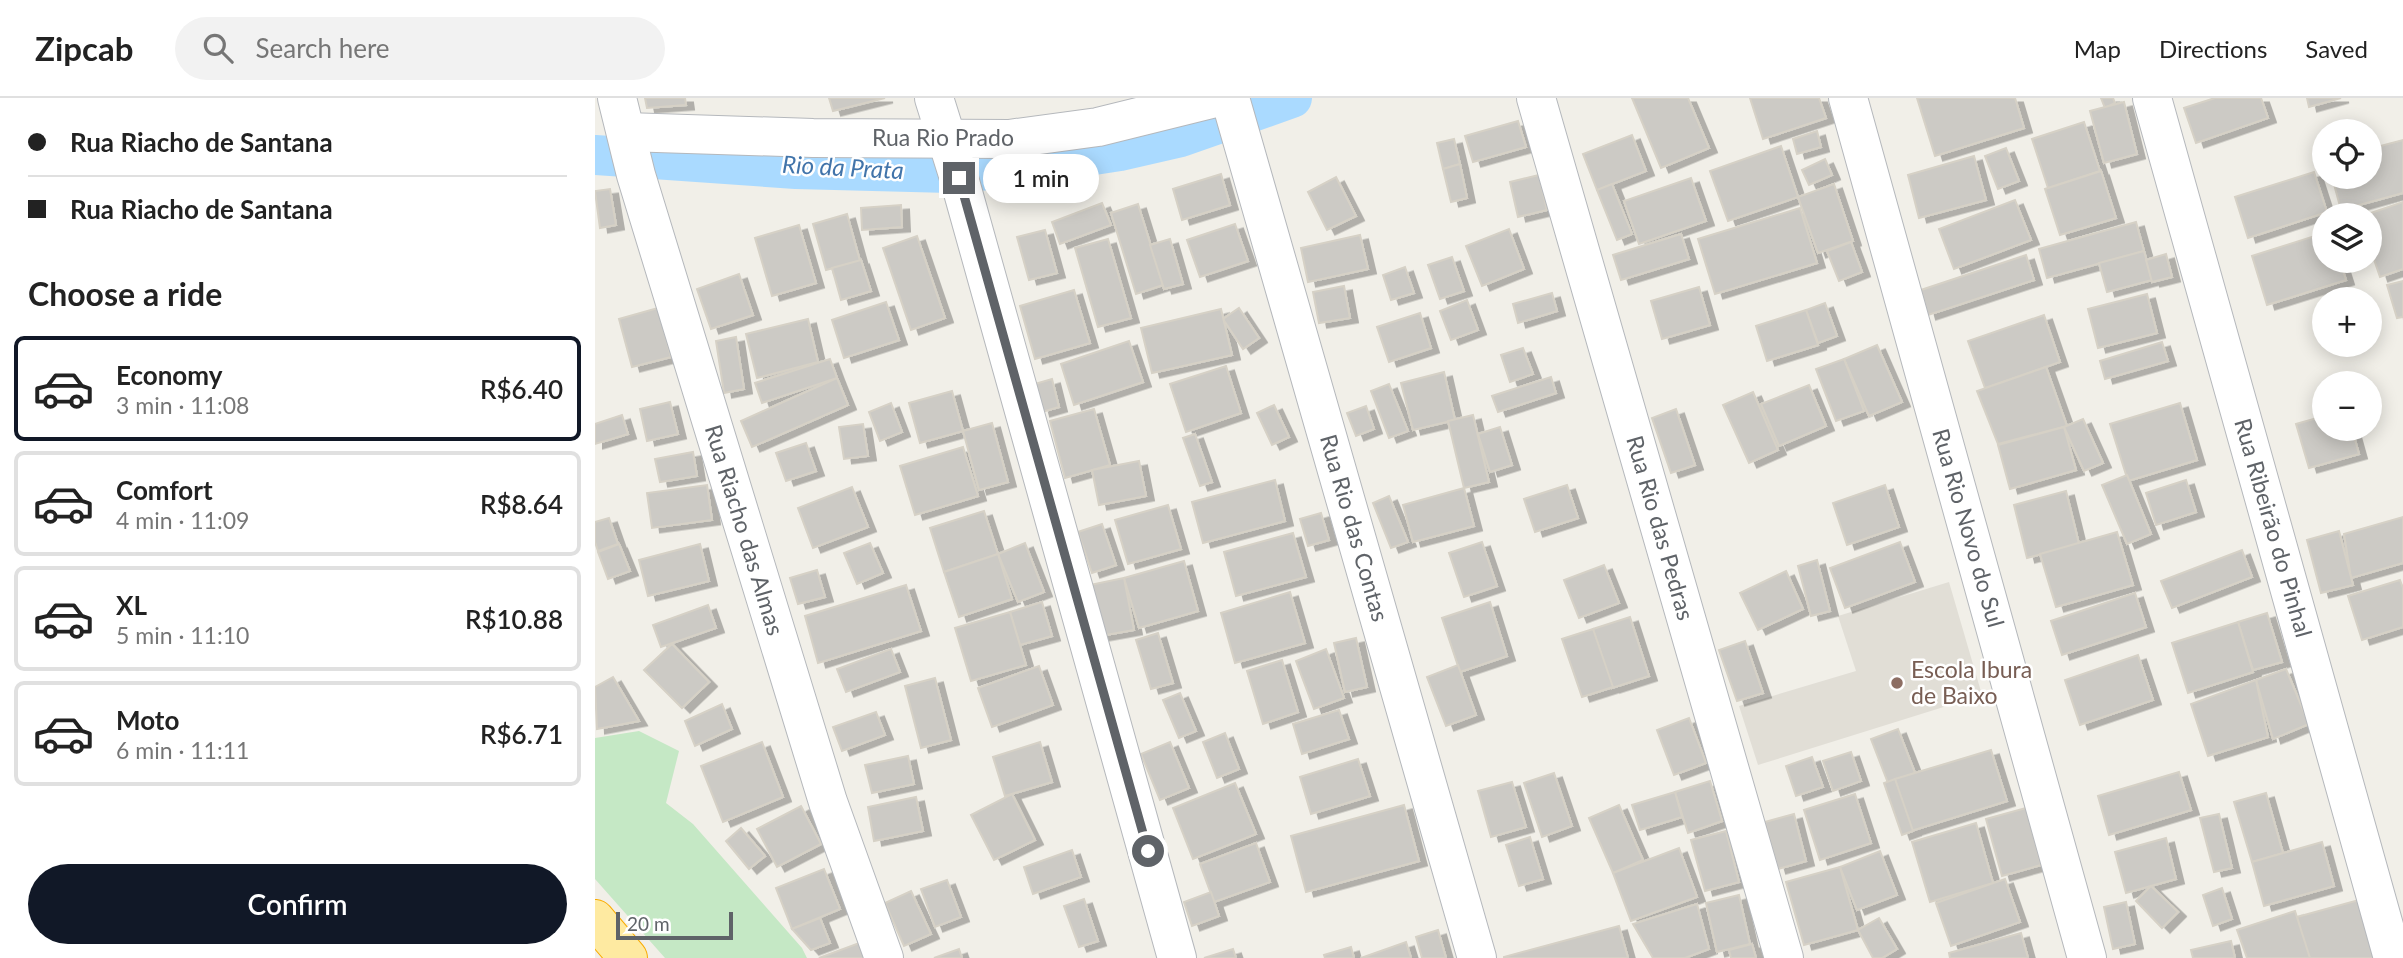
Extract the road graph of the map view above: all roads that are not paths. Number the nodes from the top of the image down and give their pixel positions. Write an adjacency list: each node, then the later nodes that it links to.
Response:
1 (934, 98): 8 (street)
2 (1215, 98): 8 (street, Rua Rio Prado)
3 (1230, 98): 13 (street, Rua Rio das Contas)
4 (1537, 98): 14 (street, Rua Rio das Pedras)
5 (1848, 98): 15 (street, Rua Rio Novo do Sul)
6 (2153, 98): 16 (street, Rua Ribeirão do Pinhal)
7 (626, 135): 8 (street, Rua Rio Prado); 11 (street, Rua Riacho das Almas)
8 (951, 153): 12 (street)
9 (595, 919): 10 (highway)
10 (628, 958)
11 (884, 958)
12 (1178, 958)
13 (1477, 958)
14 (1784, 958)
15 (2087, 958)
16 (2393, 958)

